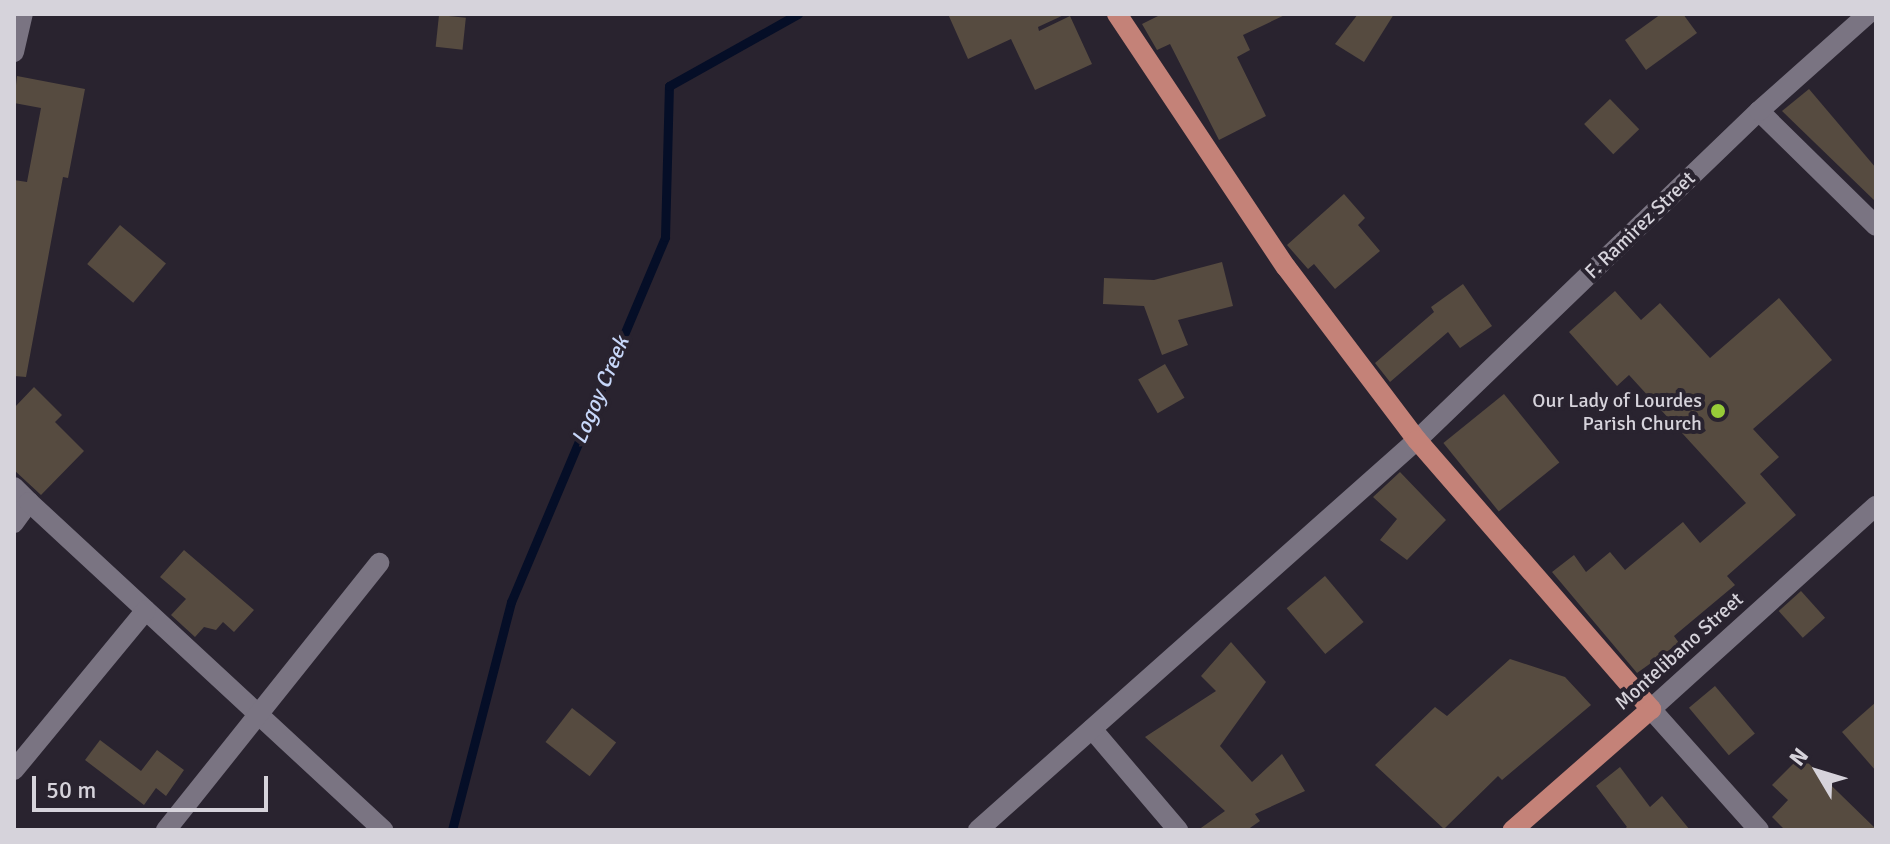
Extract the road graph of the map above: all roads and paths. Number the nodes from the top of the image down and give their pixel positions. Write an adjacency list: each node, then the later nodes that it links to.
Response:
1 (23, 14): 4 (street)
2 (1117, 14): 7 (main road)
3 (1868, 14): 5 (street, F. Ramirez Street)
4 (14, 48)
5 (1759, 111): 6 (street); 7 (street, F. Ramirez Street)
6 (1876, 226)
7 (1417, 440): 14 (main road); 16 (street, F. Ramirez Street)
8 (14, 487): 9 (street)
9 (29, 502): 11 (street); 13 (street)
10 (1876, 506): 14 (street, Montelibano Street)
11 (14, 523)
12 (379, 563): 15 (street)
13 (146, 610): 15 (street); 17 (street)
14 (1651, 709): 22 (main road, Montelibano Street); 23 (street)
15 (257, 712): 18 (street); 19 (street)
16 (1092, 729): 20 (street, F. Ramirez Street); 21 (street)
17 (14, 770)
18 (166, 830)
19 (383, 830)
20 (978, 830)
21 (1178, 830)
22 (1513, 830)
23 (1759, 830)

